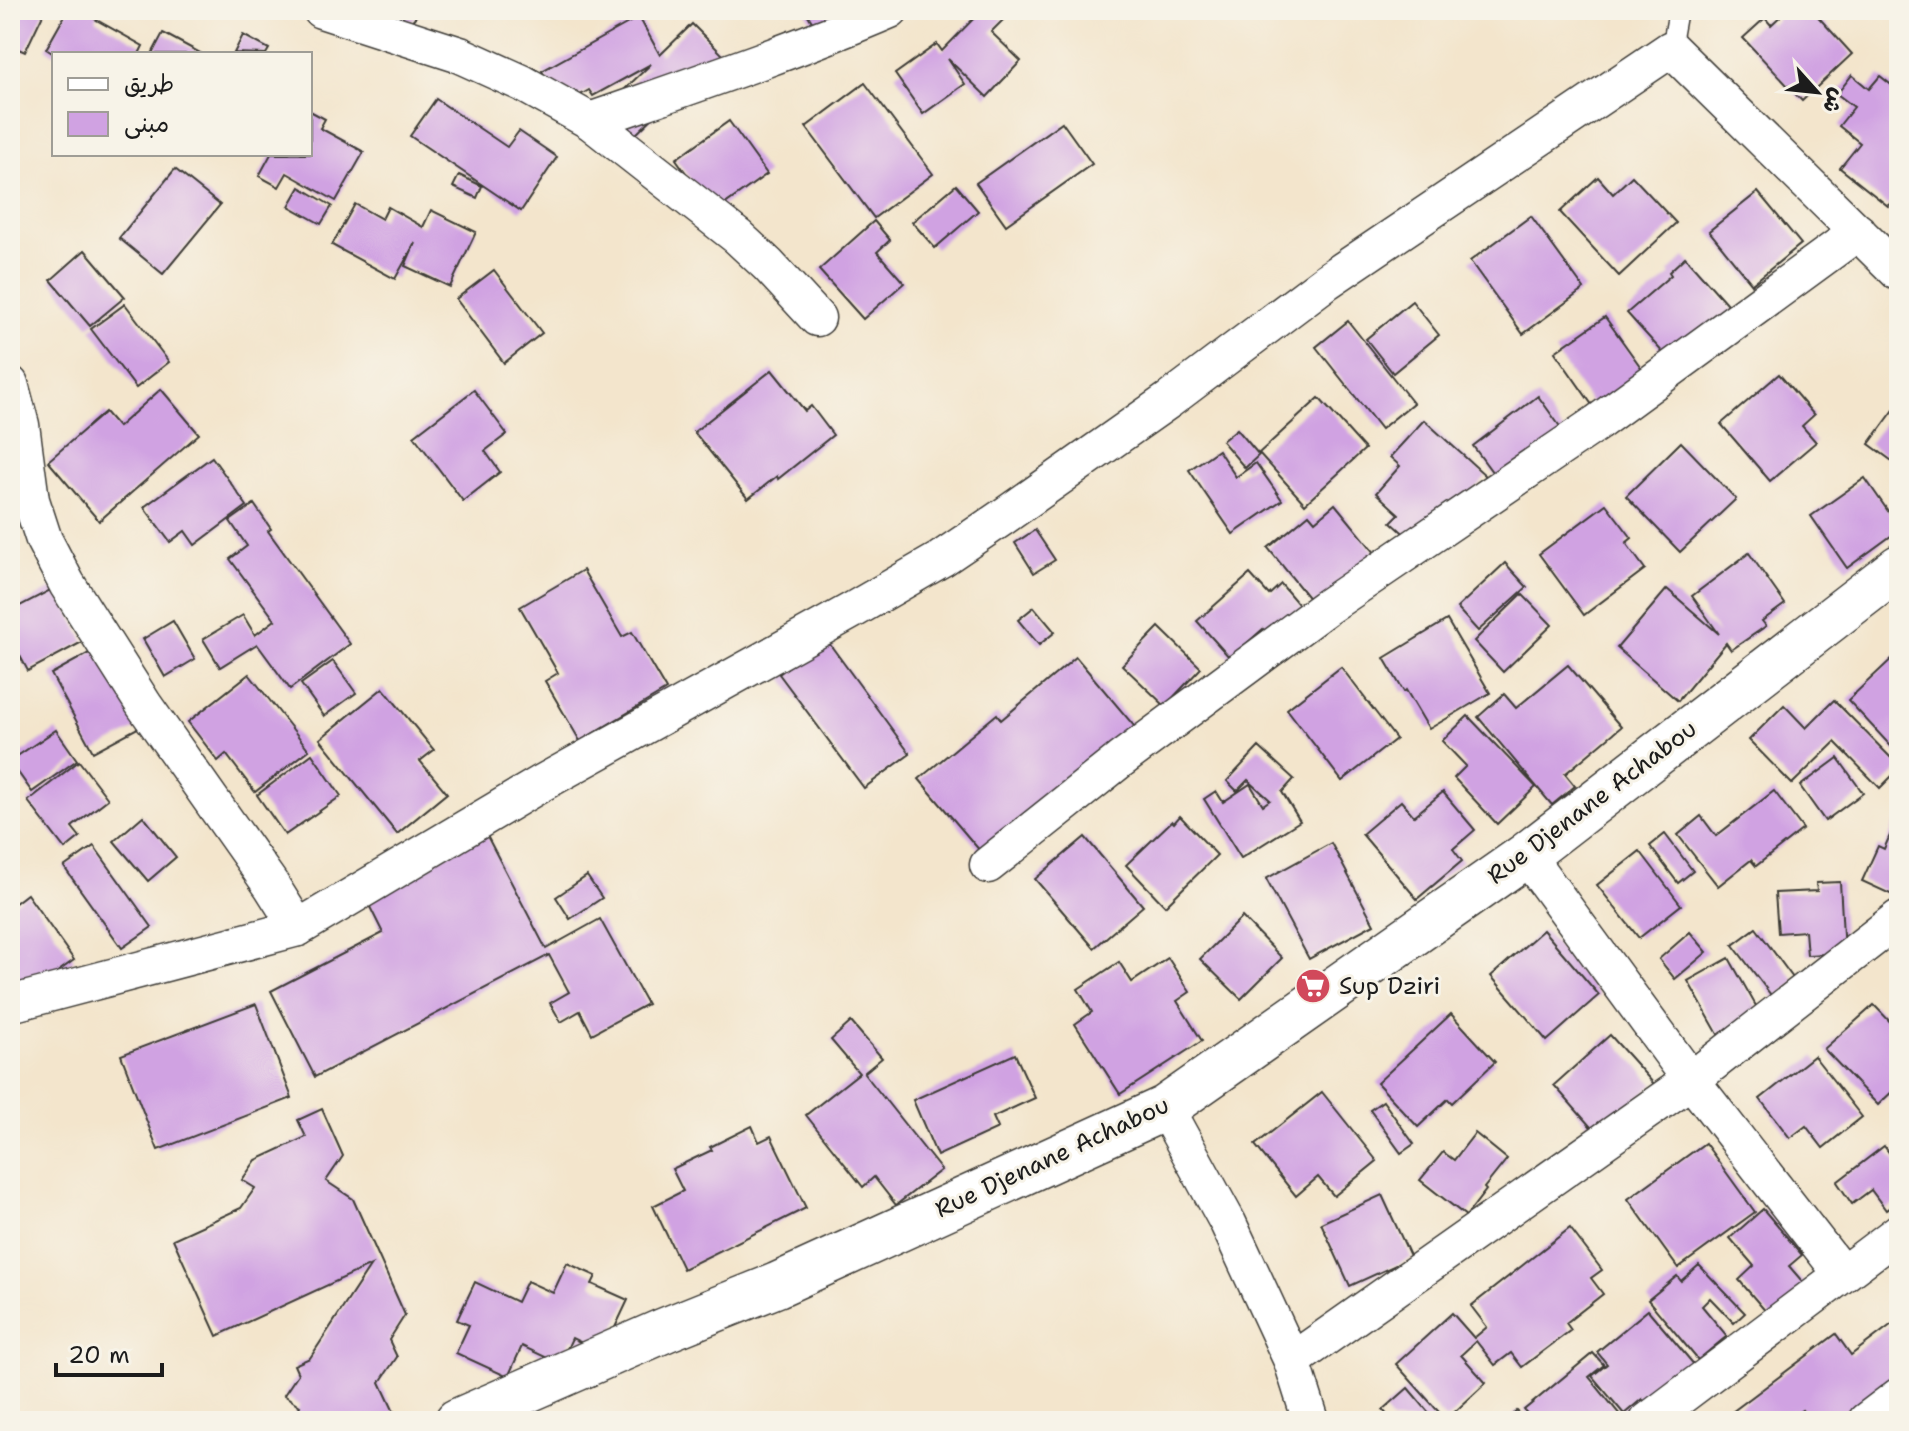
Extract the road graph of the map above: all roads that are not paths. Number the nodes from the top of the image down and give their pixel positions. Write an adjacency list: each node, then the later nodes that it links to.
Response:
1 (321, 10): 5 (street)
2 (890, 10): 5 (street)
3 (1678, 10): 4 (lane)
4 (1671, 49): 6 (street); 14 (street)
5 (590, 121): 8 (street)
6 (1858, 232): 7 (street); 12 (street)
7 (1899, 273)
8 (817, 318)
9 (10, 384): 14 (street)
10 (1899, 567): 11 (main road, Rue Djenane Achabou)
11 (1526, 855): 16 (street); 17 (main road, Rue Djenane Achabou)
12 (988, 865)
13 (1899, 918): 16 (street)
14 (298, 928): 15 (street)
15 (10, 1004)
16 (1691, 1080): 19 (street); 20 (street)
17 (1165, 1108): 20 (street); 22 (main road, Rue Djenane Achabou)
18 (1899, 1232): 19 (street)
19 (1842, 1274): 24 (street)
20 (1292, 1361): 23 (street)
21 (1899, 1396): 25 (street)
22 (457, 1421)
23 (1311, 1421)
24 (1648, 1421)
25 (1866, 1421)

